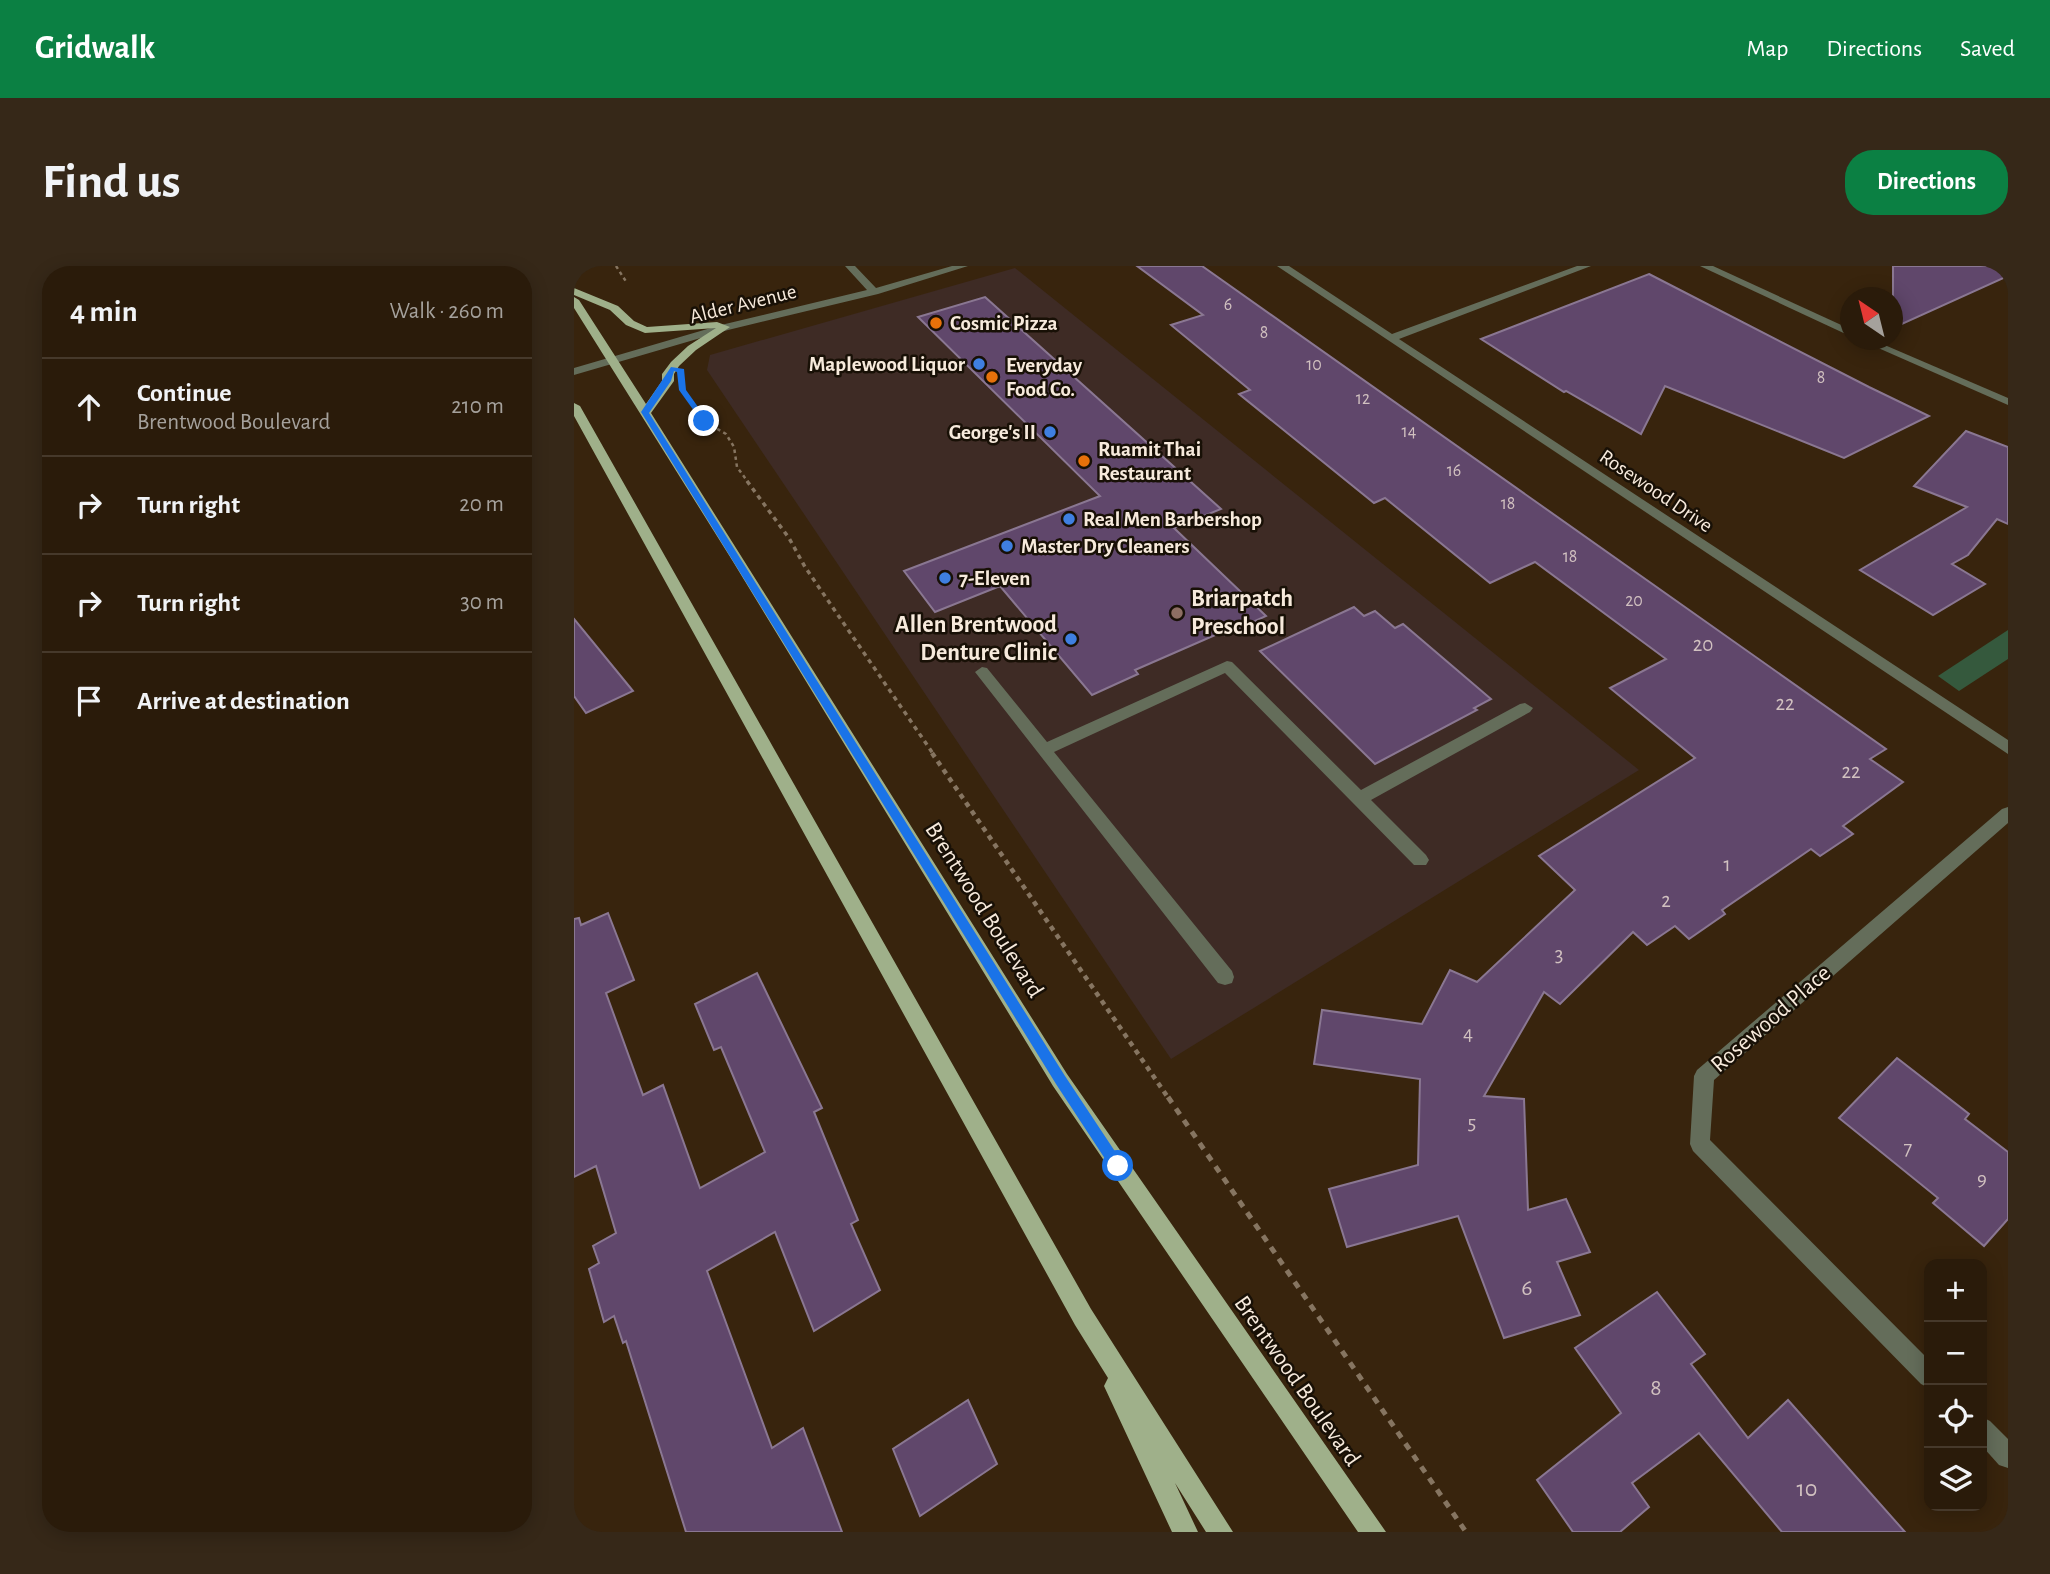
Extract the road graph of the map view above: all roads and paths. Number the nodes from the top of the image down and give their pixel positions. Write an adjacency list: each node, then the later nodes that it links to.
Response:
1 (850, 266): 7 (street)
2 (963, 266): 7 (street, Alder Avenue)
3 (1282, 266): 11 (street, Rosewood Drive)
4 (1586, 266): 11 (street)
5 (1704, 266): 10 (street)
6 (574, 291): 9 (main road)
7 (874, 292): 9 (street, Alder Avenue)
8 (574, 300): 13 (main road, Brentwood Boulevard)
9 (725, 327): 13 (street, Alder Avenue); 14 (main road)
10 (1840, 328)
11 (1391, 338): 22 (street, Rosewood Drive)
12 (1888, 350): 16 (street)
13 (612, 361): 15 (street, Alder Avenue); 18 (main road, Brentwood Boulevard)
14 (671, 369): 18 (main road); 35 (path)
15 (574, 372)
16 (2008, 402)
17 (574, 406): 19 (main road)
18 (645, 412): 34 (main road, Brentwood Boulevard)
19 (579, 423): 28 (main road)
20 (982, 672): 23 (street)
21 (1525, 708): 24 (street)
22 (2008, 748)
23 (1044, 750): 24 (street); 27 (street)
24 (1359, 799): 26 (street)
25 (2008, 813): 29 (street, Rosewood Place)
26 (1420, 860)
27 (1225, 977)
28 (1083, 1317): 32 (main road); 33 (main road)
29 (1924, 1371)
30 (1987, 1434): 31 (street)
31 (2008, 1456)
32 (1185, 1532)
33 (1220, 1532)
34 (1373, 1532)
35 (1466, 1532)

